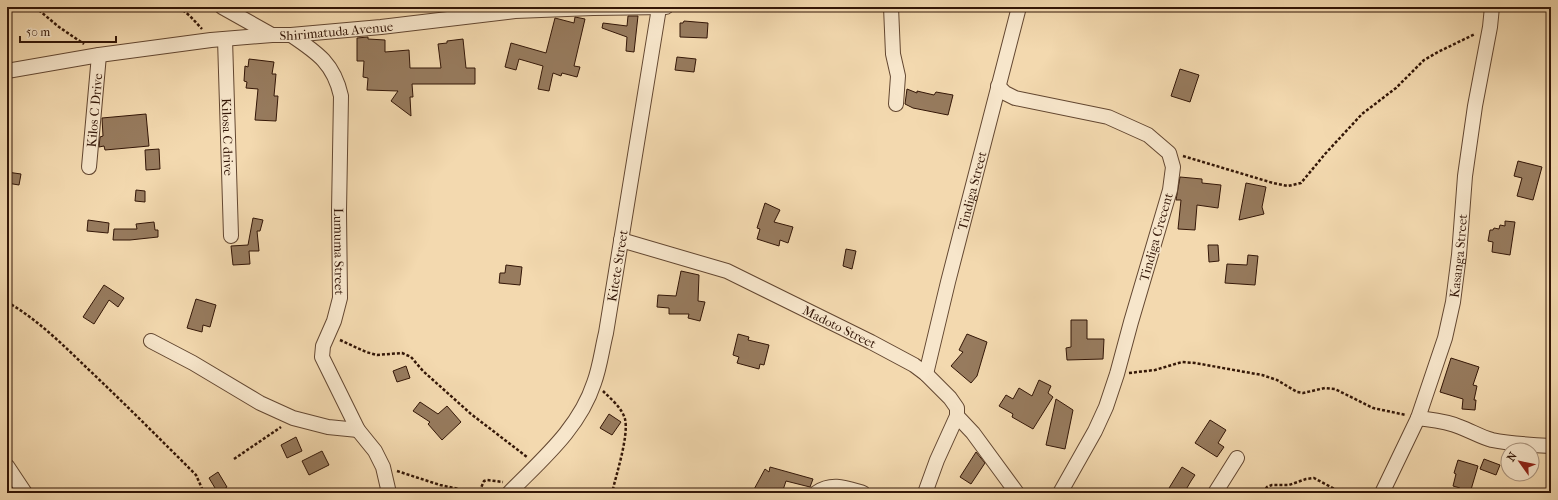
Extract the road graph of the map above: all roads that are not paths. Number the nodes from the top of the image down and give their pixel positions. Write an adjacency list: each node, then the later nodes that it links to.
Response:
1 (222, 7): 7 (street)
2 (891, 7): 13 (street)
3 (1019, 7): 12 (street, Tindiga Street)
4 (1492, 7): 20 (street, Kasanga Street)
5 (663, 8): 6 (street, Shirimatuda Avenue); 16 (street, Kitete Street)
6 (454, 13): 8 (street, Shirimatuda Avenue)
7 (272, 35): 8 (street, Shirimatuda Avenue); 9 (street, Shirimatuda Avenue)
8 (291, 35): 21 (street, Lumuma Street)
9 (218, 39): 10 (street, Shirimatuda Avenue); 15 (street, Kilosa C drive)
10 (99, 55): 11 (street, Shirimatuda Avenue); 14 (street, Kilos C Drive)
11 (7, 71)
12 (998, 86): 18 (street, Tindiga Street); 32 (street, Tindiga Crecent)
13 (896, 104)
14 (89, 166)
15 (231, 236)
16 (621, 240): 18 (street, Madoto Street); 25 (street, Kitete Street)
17 (151, 341): 21 (street)
18 (926, 374): 19 (street, Madoto Street)
19 (958, 416): 26 (street, Madoto Street); 31 (street)
20 (1418, 418): 22 (street); 34 (street, Kasanga Street)
21 (358, 430): 28 (street, Lumuma Street)
22 (1551, 446)
23 (1237, 458): 33 (street)
24 (7, 466): 27 (street)
25 (513, 488)
26 (1016, 491)
27 (25, 493)
28 (389, 493)
29 (816, 493): 30 (street)
30 (863, 493)
31 (924, 493)
32 (1060, 493)
33 (1216, 493)
34 (1382, 493)

